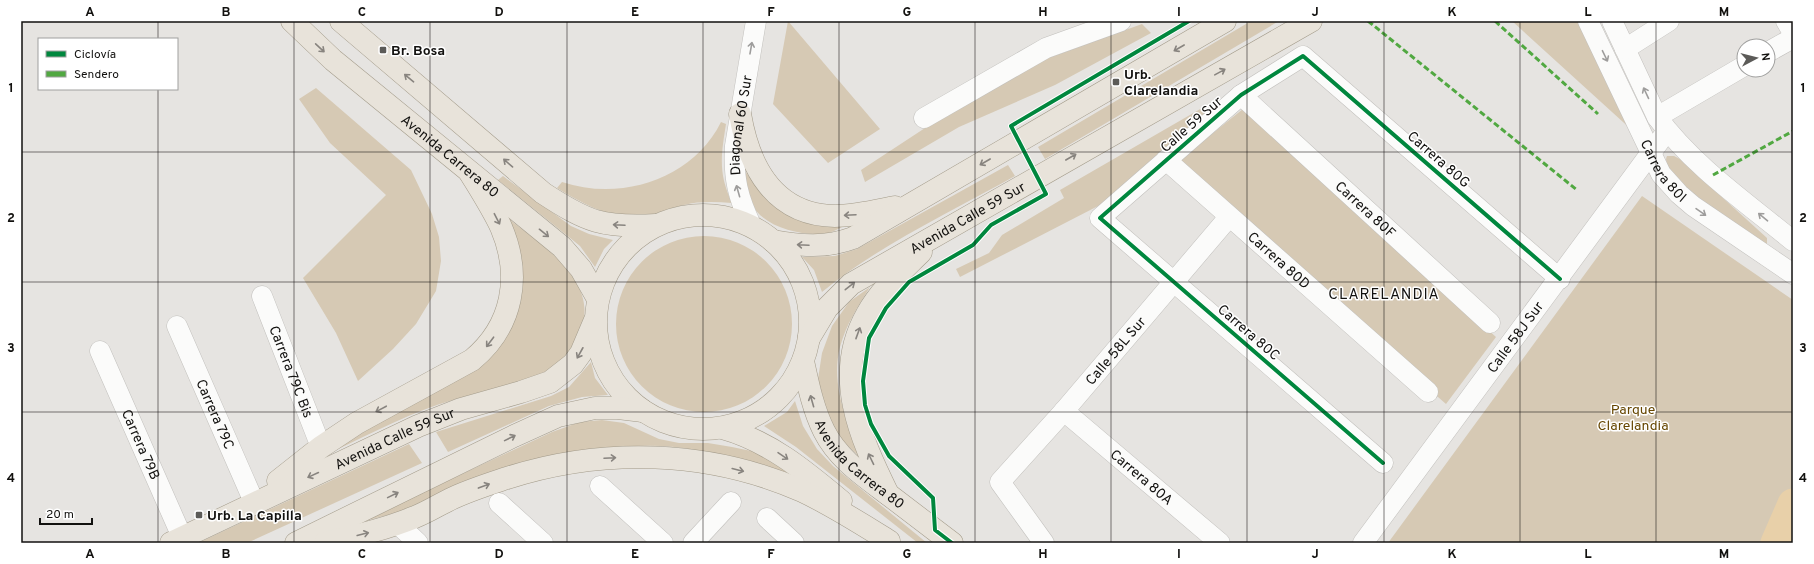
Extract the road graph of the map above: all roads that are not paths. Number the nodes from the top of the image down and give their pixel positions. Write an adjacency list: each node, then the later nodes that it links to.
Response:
1 (292, 21): 23 (main road, Avenida Carrera 80, one-way to 23)
2 (341, 21): 27 (main road, one-way to 2)
3 (756, 21): 18 (street, Diagonal 60 Sur, one-way to 3)
4 (1121, 21): 19 (street)
5 (1225, 21): 24 (main road, one-way to 24)
6 (1311, 21): 29 (main road, Avenida Calle 59 Sur, one-way to 6)
7 (1588, 21): 21 (street, Carrera 80I, one-way to 21)
8 (1612, 21): 14 (street, Carrera 80I)
9 (1669, 21): 14 (street)
10 (1786, 21): 11 (street)
11 (1793, 33)
12 (1793, 38): 13 (street)
13 (1776, 48)
14 (1625, 49): 20 (street, Carrera 80I, one-way to 14)
15 (1303, 56): 17 (street, Calle 59 Sur); 33 (street, Carrera 80G)
16 (1736, 72): 20 (street, Calle 58J Sur)
17 (1241, 95): 22 (street, Calle 59 Sur); 37 (street, Carrera 80F)
18 (740, 114): 24 (main road, one-way to 18); 28 (street, Diagonal 60 Sur, one-way to 18)
19 (924, 118)
20 (1662, 124): 21 (street, Calle 58J Sur); 31 (street, Carrera 80I, one-way to 20)
21 (1650, 153): 32 (street, Carrera 80I, one-way to 32); 33 (street, Calle 58J Sur)
22 (1166, 160): 25 (street, Carrera 80D); 26 (street, Calle 59 Sur)
23 (470, 173): 36 (main road, Avenida Carrera 80, one-way to 36); 46 (main road, one-way to 46)
24 (916, 202): 30 (main road, one-way to 30)
25 (1230, 217): 34 (street, Calle 58L Sur); 42 (street, Carrera 80D)
26 (1100, 218): 34 (street, Carrera 80C)
27 (658, 224): 28 (main road); 36 (main road, Avenida Calle 59 Sur)
28 (752, 227): 30 (main road)
29 (941, 232): 39 (main road, Avenida Calle 59 Sur, one-way to 29); 49 (main road, one-way to 29)
30 (773, 241): 39 (main road)
31 (1793, 241)
32 (1793, 274)
33 (1560, 279): 67 (street, Calle 58J Sur)
34 (1174, 282): 43 (street, Calle 58L Sur); 47 (street, Carrera 80C)
35 (262, 296): 46 (street, Carrera 79C Bis)
36 (597, 308): 44 (main road); 50 (main road, Avenida Calle 59 Sur, one-way to 50)
37 (1490, 323)
38 (177, 326): 50 (street, Carrera 79C)
39 (809, 338): 41 (main road)
40 (100, 351): 55 (street, Carrera 79B)
41 (802, 361): 45 (main road); 49 (main road, Avenida Carrera 80, one-way to 41)
42 (1428, 392)
43 (1064, 411): 65 (street, Calle 58L Sur); 66 (street, Carrera 80A)
44 (643, 412): 45 (main road); 57 (main road, one-way to 44)
45 (722, 428): 56 (main road, one-way to 56)
46 (321, 447): 50 (main road)
47 (1383, 463)
48 (600, 486): 61 (street)
49 (888, 494): 64 (main road, Avenida Carrera 80)
50 (254, 502): 55 (main road, Avenida Calle 59 Sur)
51 (731, 502): 62 (street)
52 (499, 503): 60 (street)
53 (767, 518): 63 (street)
54 (398, 524): 56 (main road, one-way to 56); 58 (main road, one-way to 54); 59 (street)
55 (176, 540)
56 (890, 542)
57 (296, 543)
58 (325, 543)
59 (418, 543)
60 (543, 543)
61 (663, 543)
62 (693, 543)
63 (794, 543)
64 (952, 543)
65 (1044, 543)
66 (1220, 543)
67 (1363, 543)

